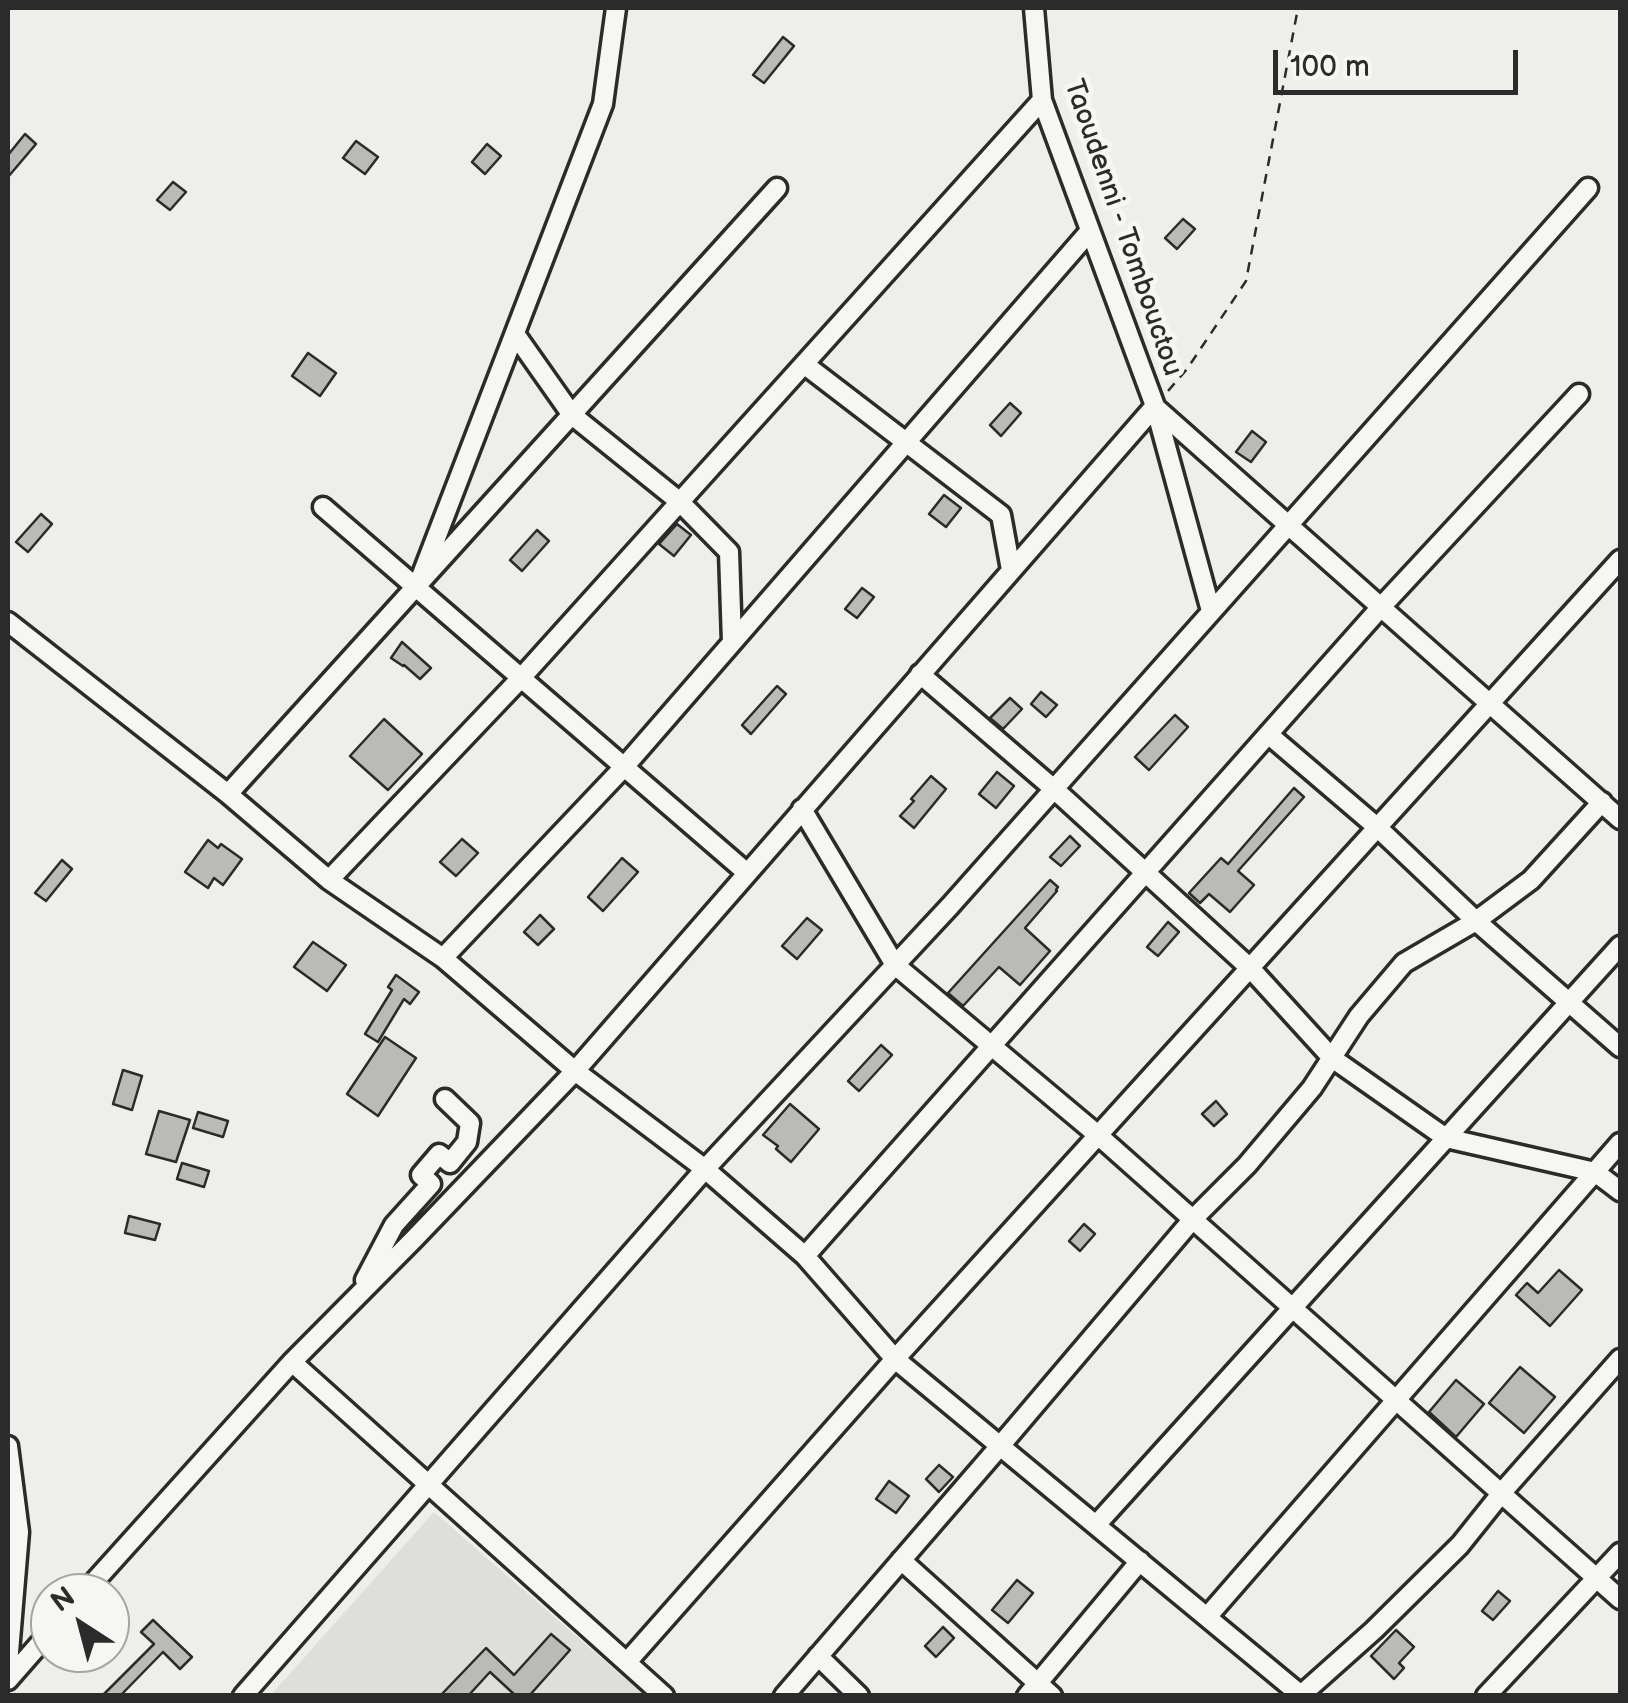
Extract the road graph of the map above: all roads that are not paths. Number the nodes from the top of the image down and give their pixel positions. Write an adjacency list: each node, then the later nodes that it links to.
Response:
1 (616, 8): 7 (street)
2 (1034, 8): 3 (street, Taoudenni - Tombouctou)
3 (1042, 100): 6 (street, Taoudenni - Tombouctou); 8 (street)
4 (777, 188): 11 (street)
5 (1588, 188): 15 (street)
6 (1089, 232): 10 (street, Taoudenni - Tombouctou); 12 (street)
7 (515, 334): 11 (street); 18 (street)
8 (804, 364): 12 (street); 13 (street)
9 (1579, 394): 19 (street)
10 (1155, 406): 15 (street); 17 (street); 20 (street, Taoudenni - Tombouctou)
11 (572, 415): 13 (street); 18 (street)
12 (907, 441): 17 (street); 22 (street)
13 (680, 502): 22 (street); 24 (street)
14 (322, 507): 18 (street)
15 (1288, 524): 19 (street); 20 (street)
16 (1620, 560): 25 (street)
17 (1011, 570): 23 (street)
18 (416, 588): 24 (street); 29 (street)
19 (1381, 607): 25 (street); 26 (street)
20 (1210, 612): 28 (street)
21 (8, 622): 29 (street)
22 (732, 642): 27 (street)
23 (920, 674): 28 (street); 31 (street)
24 (521, 678): 27 (street); 36 (street)
25 (1491, 704): 30 (street); 33 (street)
26 (1268, 734): 33 (street); 35 (street)
27 (624, 767): 34 (street); 39 (street)
28 (1054, 789): 35 (street); 40 (street)
29 (228, 794): 36 (street)
30 (1602, 802): 32 (street); 37 (street)
31 (802, 809): 34 (street); 40 (street)
32 (1620, 819)
33 (1378, 828): 37 (street); 41 (street)
34 (746, 872): 46 (street)
35 (1146, 872): 41 (street); 43 (street)
36 (329, 880): 39 (street)
37 (1476, 922): 42 (street); 45 (street)
38 (1620, 946): 42 (street)
39 (443, 958): 46 (street)
40 (895, 965): 43 (street); 51 (street)
41 (1251, 969): 45 (street); 48 (street)
42 (1570, 1002): 44 (street); 49 (street)
43 (991, 1046): 48 (street); 55 (street)
44 (1620, 1047)
45 (1332, 1058): 49 (street); 54 (street)
46 (575, 1071): 51 (street); 56 (street)
47 (444, 1099): 56 (street)
48 (1098, 1136): 54 (street); 58 (street)
49 (1446, 1138): 52 (street); 57 (street)
50 (1620, 1143): 52 (street)
51 (705, 1169): 55 (street); 64 (street)
52 (1595, 1172): 53 (street); 61 (street)
53 (1620, 1190)
54 (1192, 1220): 57 (street); 63 (street)
55 (804, 1256): 58 (street)
56 (354, 1299): 60 (street)
57 (1292, 1309): 61 (street); 66 (street)
58 (895, 1358): 63 (street); 77 (street)
59 (1620, 1359): 65 (street)
60 (292, 1362): 64 (street); 71 (street)
61 (1396, 1400): 65 (street); 74 (street)
62 (8, 1446): 67 (street)
63 (1000, 1446): 66 (street); 69 (street)
64 (428, 1484): 77 (street); 82 (street)
65 (1502, 1494): 72 (street); 81 (street)
66 (1096, 1525): 70 (street)
67 (13, 1532): 78 (street)
68 (1620, 1552): 72 (street)
69 (900, 1560): 76 (street); 80 (street)
70 (1140, 1562): 74 (street); 80 (street)
71 (102, 1573)
72 (1596, 1578): 73 (street); 86 (street)
73 (1620, 1599)
74 (1207, 1617): 81 (street)
75 (30, 1655): 79 (street)
76 (818, 1656): 84 (street); 85 (street)
77 (627, 1662): 83 (street)
78 (8, 1664)
79 (8, 1680)
80 (1039, 1691)
81 (1302, 1695)
82 (243, 1696)
83 (664, 1696)
84 (784, 1696)
85 (859, 1696)
86 (1486, 1696)

